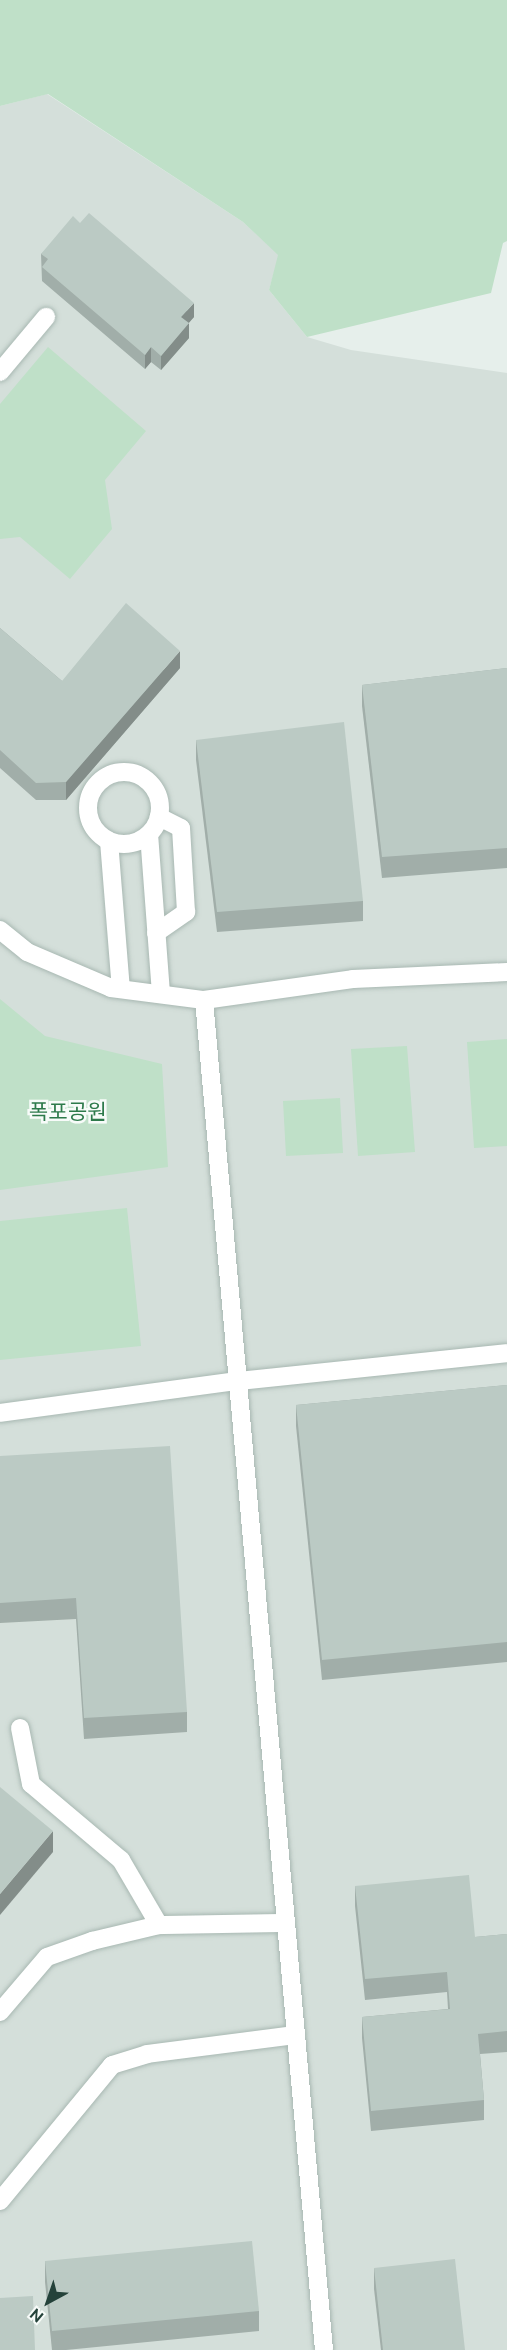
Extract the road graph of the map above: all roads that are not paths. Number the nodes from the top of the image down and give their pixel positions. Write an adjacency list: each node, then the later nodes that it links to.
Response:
1 (46, 317): 2 (lane)
2 (3, 361)
3 (159, 817): 4 (lane); 5 (lane); 7 (lane)
4 (148, 834): 5 (lane); 7 (lane)
5 (109, 841): 9 (lane)
6 (0, 930): 9 (lane)
7 (156, 933): 10 (lane)
8 (507, 972): 11 (lane)
9 (121, 989): 10 (lane)
10 (161, 994): 11 (lane)
11 (204, 1000): 13 (lane)
12 (507, 1353): 13 (lane)
13 (238, 1381): 14 (lane); 16 (lane)
14 (0, 1413)
15 (20, 1728): 17 (lane)
16 (286, 1923): 17 (lane); 19 (lane)
17 (159, 1925): 18 (lane)
18 (0, 2012)
19 (296, 2035): 20 (lane); 21 (lane)
20 (0, 2201)
21 (324, 2350)

